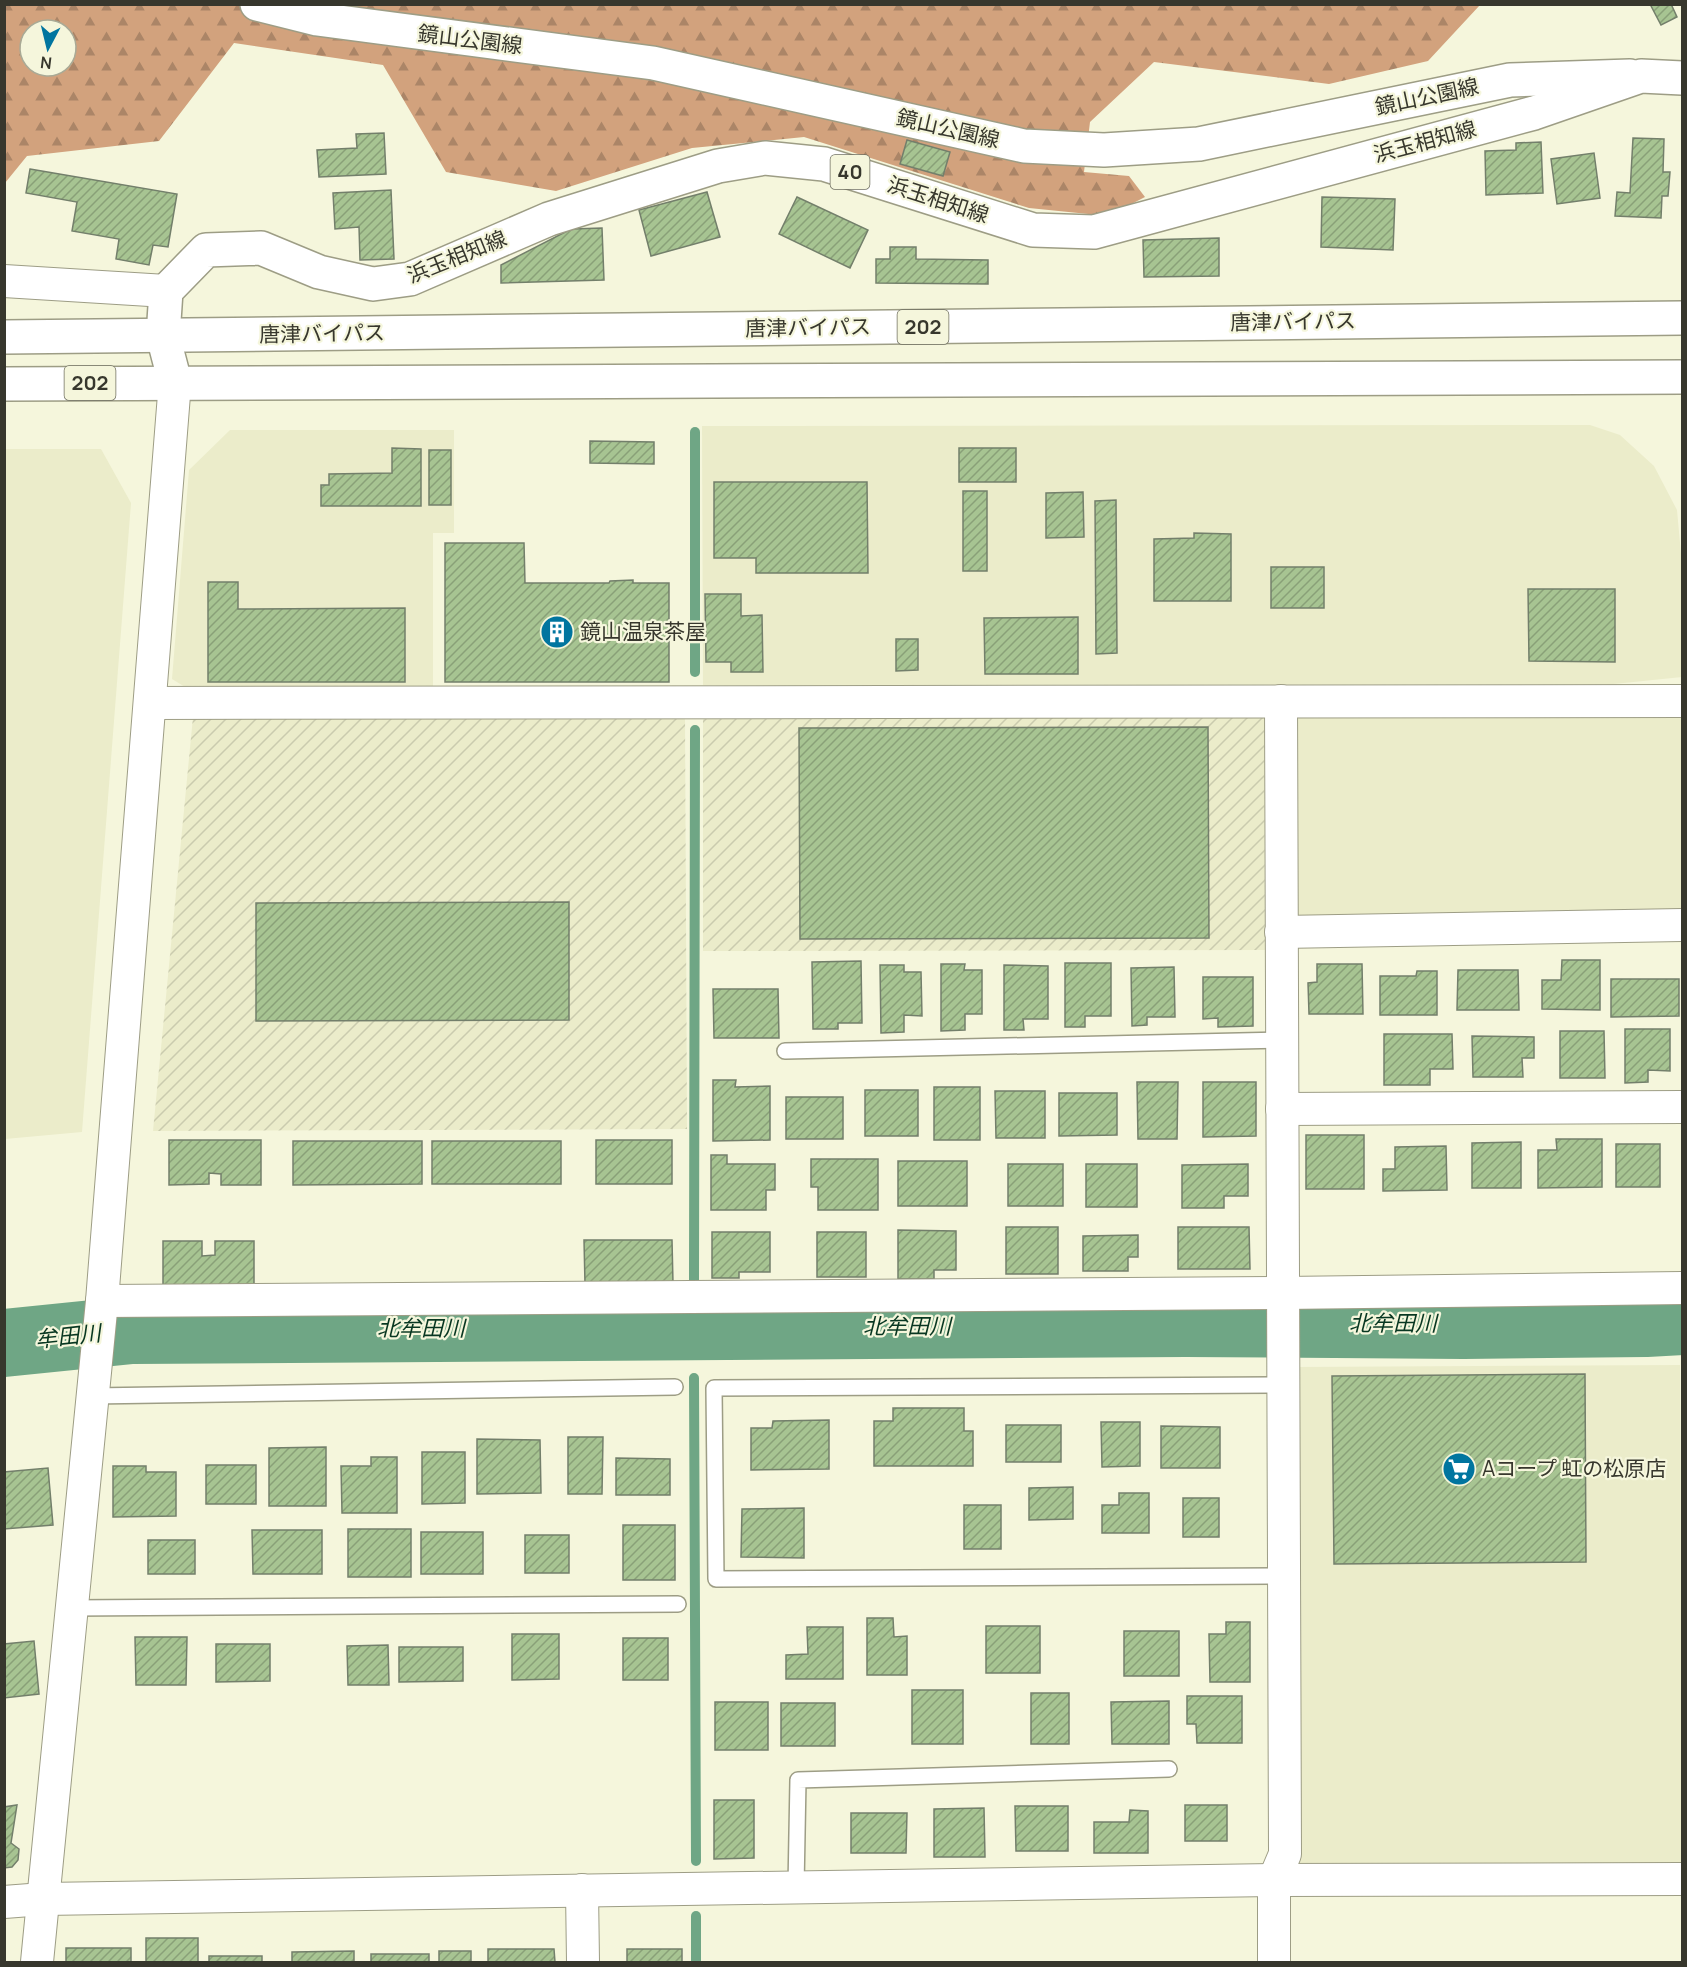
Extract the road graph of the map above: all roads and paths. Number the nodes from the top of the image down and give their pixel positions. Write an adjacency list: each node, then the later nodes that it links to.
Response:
1 (257, 4): 2 (main road, 鏡山公園線)
2 (1641, 76): 3 (main road, 浜玉相知線 / 40); 5 (main road, 浜玉相知線 / 40)
3 (1683, 78)
4 (4, 282): 5 (street)
5 (166, 291): 7 (main road)
6 (1683, 318): 7 (main road, 唐津バイパス / 202)
7 (163, 336): 8 (main road, 唐津バイパス / 202); 10 (main road)
8 (4, 337)
9 (1683, 377): 10 (main road, 202)
10 (175, 382): 11 (main road, 202); 14 (street)
11 (4, 384)
12 (1281, 701): 13 (street); 14 (street); 16 (street)
13 (1683, 701)
14 (150, 704): 23 (street)
15 (1683, 925): 16 (street)
16 (1281, 932): 17 (street)
17 (1282, 1040): 18 (lane); 20 (street)
18 (785, 1051)
19 (1683, 1107): 20 (street)
20 (1282, 1109): 22 (street)
21 (1683, 1288): 22 (street)
22 (1283, 1295): 23 (street); 24 (street)
23 (102, 1306): 26 (street)
24 (1282, 1385): 27 (street); 27 (lane)
25 (675, 1387): 26 (lane)
26 (92, 1396): 29 (street)
27 (1283, 1576): 32 (street)
28 (678, 1604): 29 (lane)
29 (72, 1608): 35 (street)
30 (1169, 1769): 33 (lane)
31 (1683, 1879): 32 (street)
32 (1274, 1880): 33 (street); 39 (street)
33 (796, 1887): 34 (street)
34 (582, 1890): 35 (street); 38 (street)
35 (43, 1899): 36 (street); 37 (street)
36 (4, 1902)
37 (37, 1962)
38 (583, 1962)
39 (1274, 1962)

